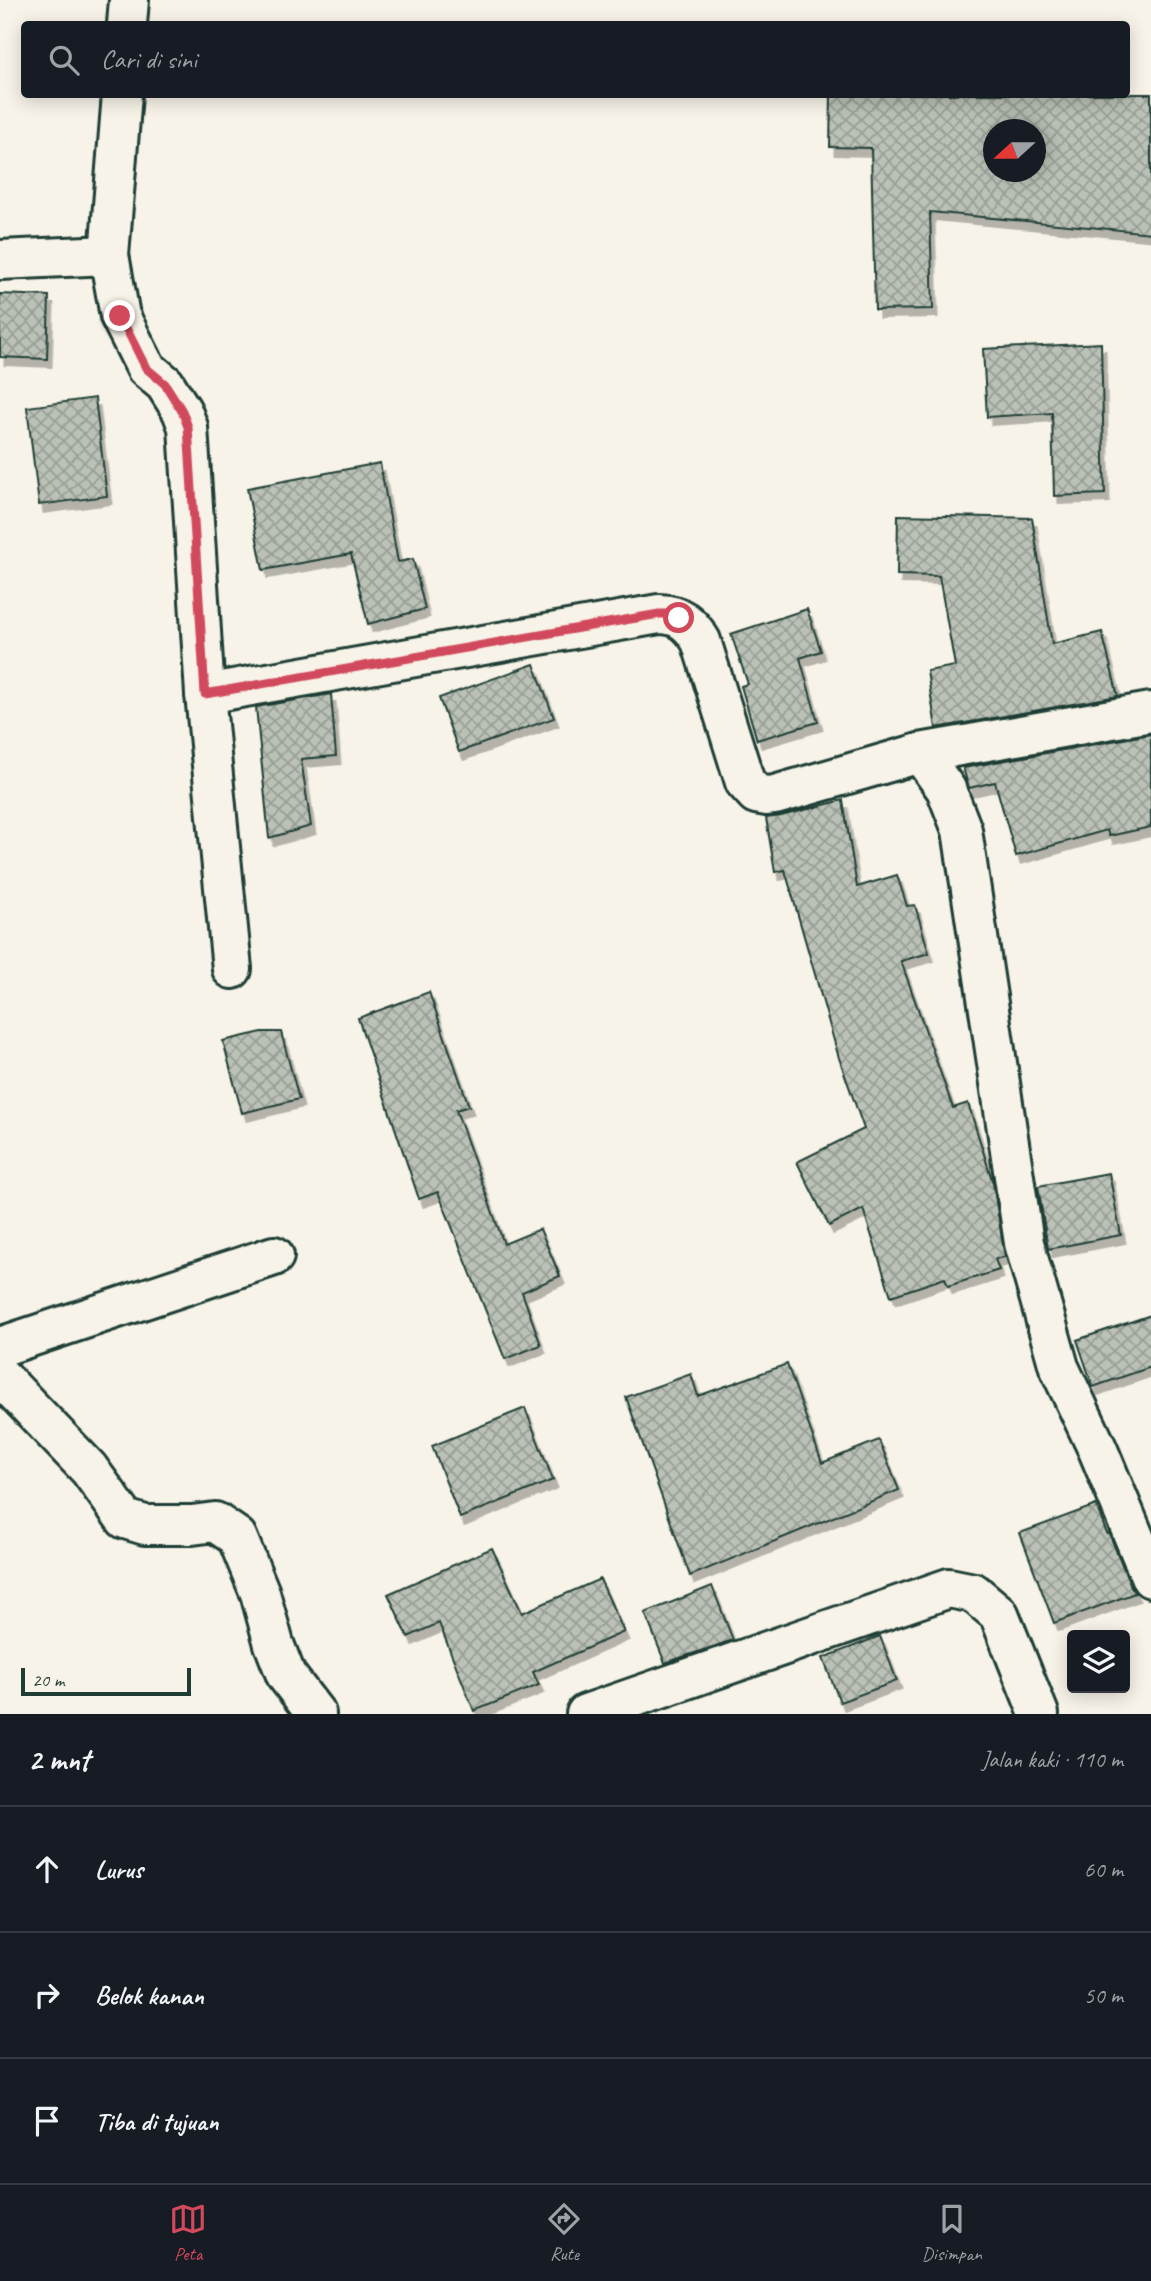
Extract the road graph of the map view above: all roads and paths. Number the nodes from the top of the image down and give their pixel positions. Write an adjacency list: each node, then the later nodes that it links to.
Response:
1 (129, 0): 2 (street)
2 (127, 21)
3 (122, 98): 4 (street)
4 (109, 255): 5 (street); 6 (street)
5 (0, 260)
6 (205, 694): 8 (street); 9 (street)
7 (1151, 712): 8 (street)
8 (920, 754): 13 (street)
9 (232, 968)
10 (274, 1256): 11 (street)
11 (0, 1347)
12 (0, 1376): 14 (street)
13 (1151, 1578)
14 (316, 1714)
15 (586, 1714): 16 (street)
16 (1039, 1714)

